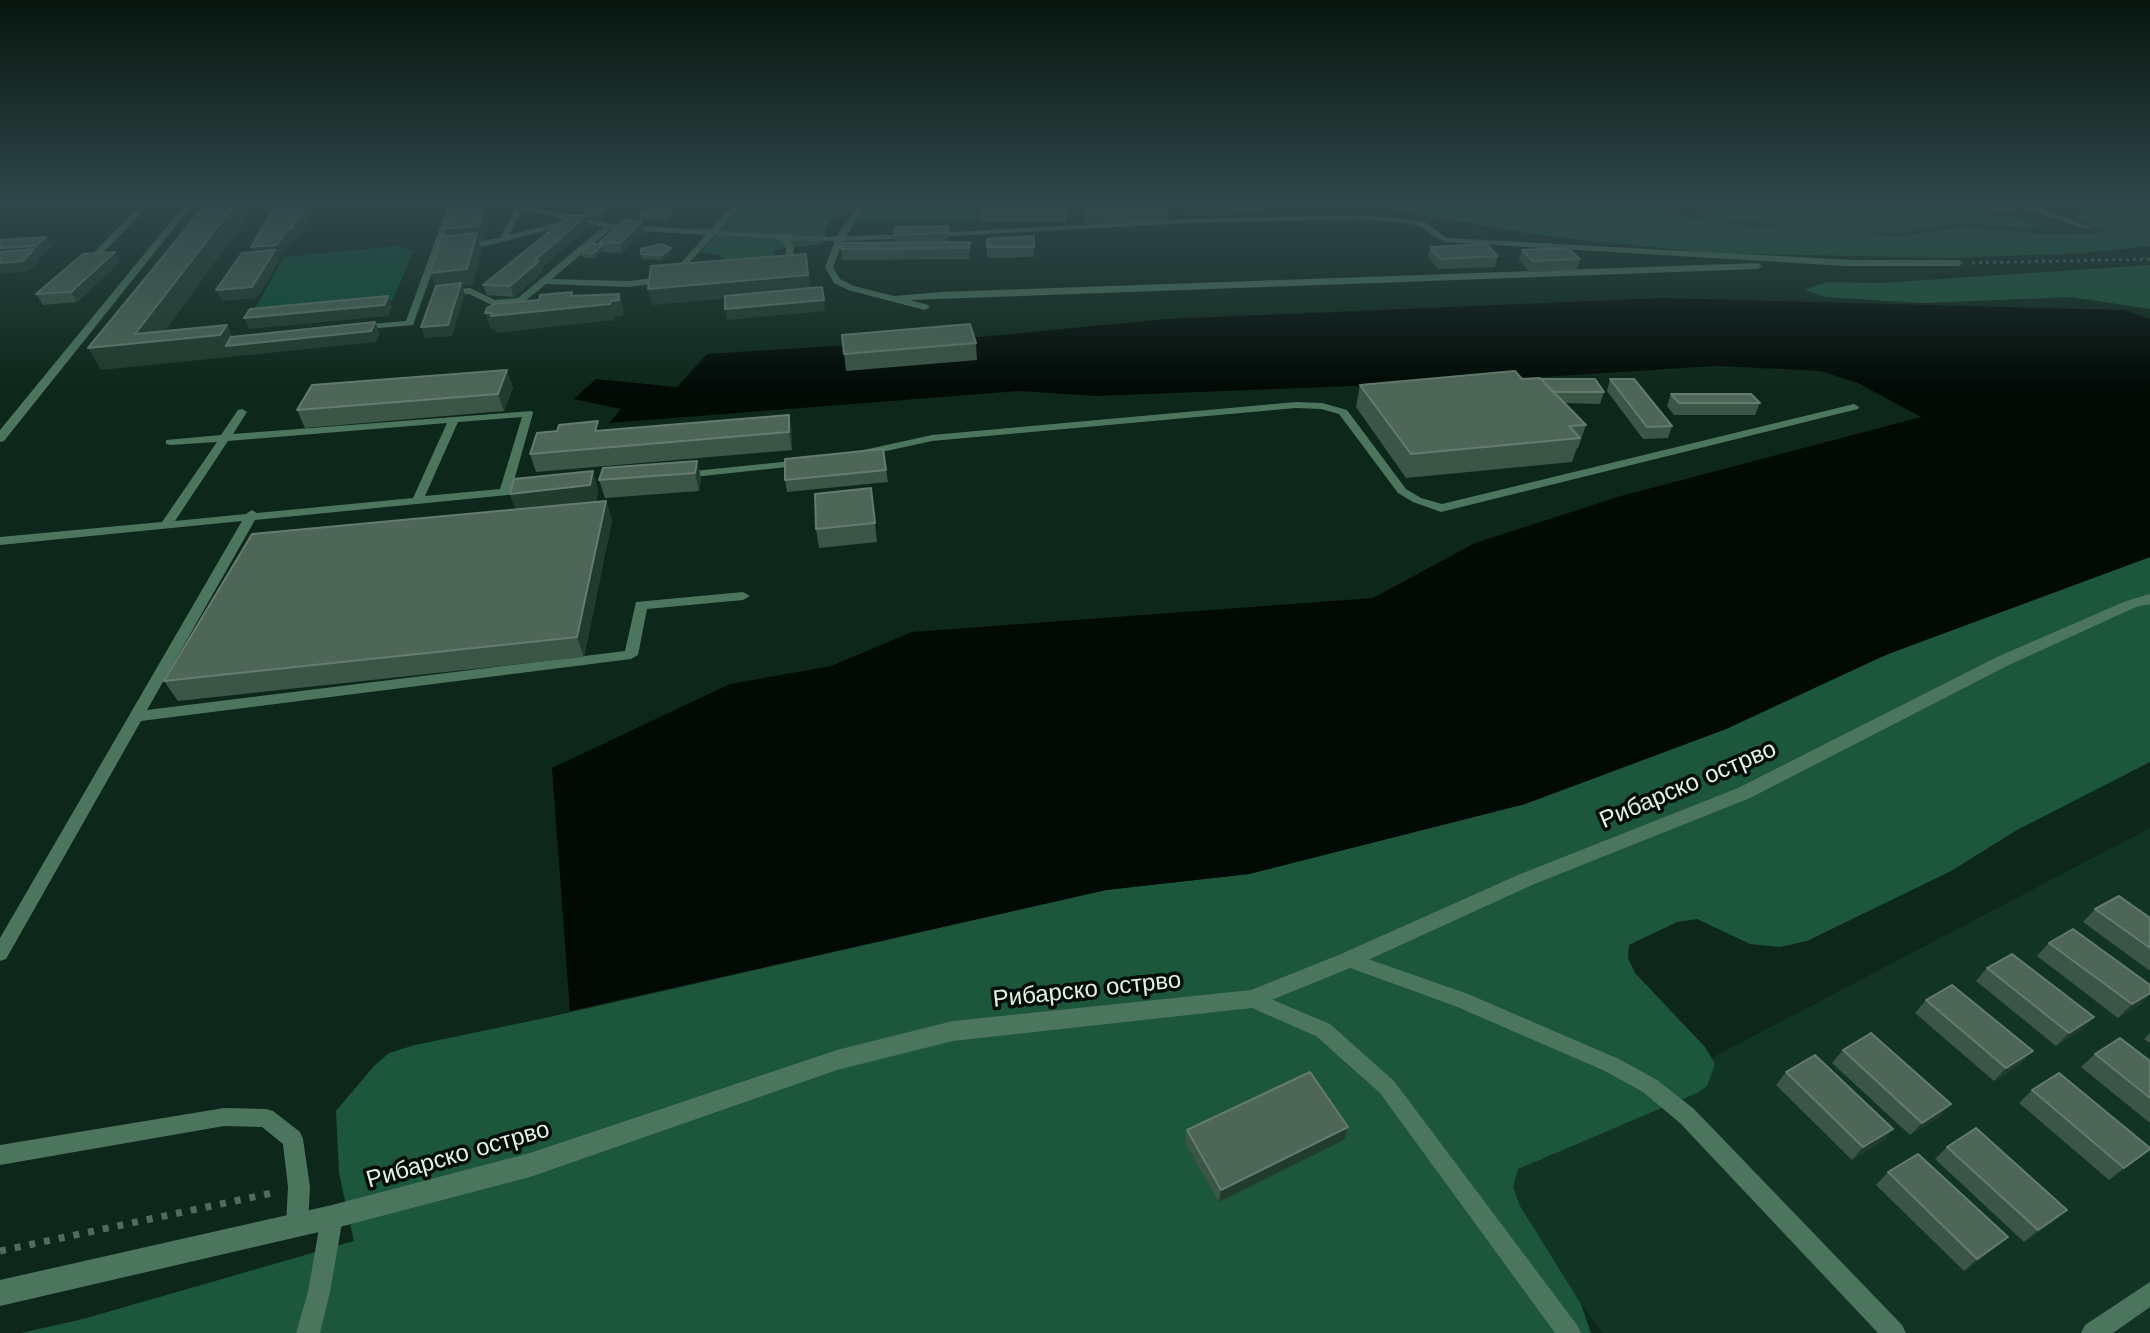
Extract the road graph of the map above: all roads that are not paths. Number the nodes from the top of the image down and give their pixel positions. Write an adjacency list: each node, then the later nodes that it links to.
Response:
1 (140, 265): 17 (street)
2 (432, 265): 10 (lane)
3 (563, 265): 9 (lane)
4 (684, 265): 9 (lane)
5 (789, 265): 8 (lane)
6 (830, 265): 11 (lane)
7 (1788, 265): 11 (lane)
8 (788, 271)
9 (545, 281): 10 (lane)
10 (421, 295): 13 (lane)
11 (895, 299): 12 (lane)
12 (925, 307)
13 (349, 329)
14 (1854, 407): 20 (lane)
15 (242, 412): 18 (lane)
16 (454, 419): 18 (lane); 24 (lane); 25 (lane)
17 (0, 438)
18 (223, 438): 19 (lane); 27 (lane)
19 (170, 442)
20 (840, 460)
21 (809, 463): 22 (lane)
22 (672, 476)
23 (535, 489): 24 (lane)
24 (505, 492): 25 (lane)
25 (418, 500): 26 (lane)
26 (252, 514): 27 (lane); 31 (lane)
27 (167, 523): 28 (lane)
28 (2, 543)
29 (743, 596): 31 (lane)
30 (2144, 606): 33 (street, Рибарско острво)
31 (135, 717): 32 (lane)
32 (0, 954)
33 (1348, 960): 34 (street, Рибарско острво); 42 (lane)
34 (1252, 999): 36 (street, Рибарско острво); 41 (lane)
35 (0, 1155): 37 (lane)
36 (332, 1217): 37 (street, Рибарско острво); 40 (lane)
37 (297, 1225): 38 (street, Рибарско острво)
38 (0, 1293)
39 (2150, 1293): 43 (lane)
40 (308, 1333)
41 (1569, 1333)
42 (1894, 1333)
43 (2093, 1333)

